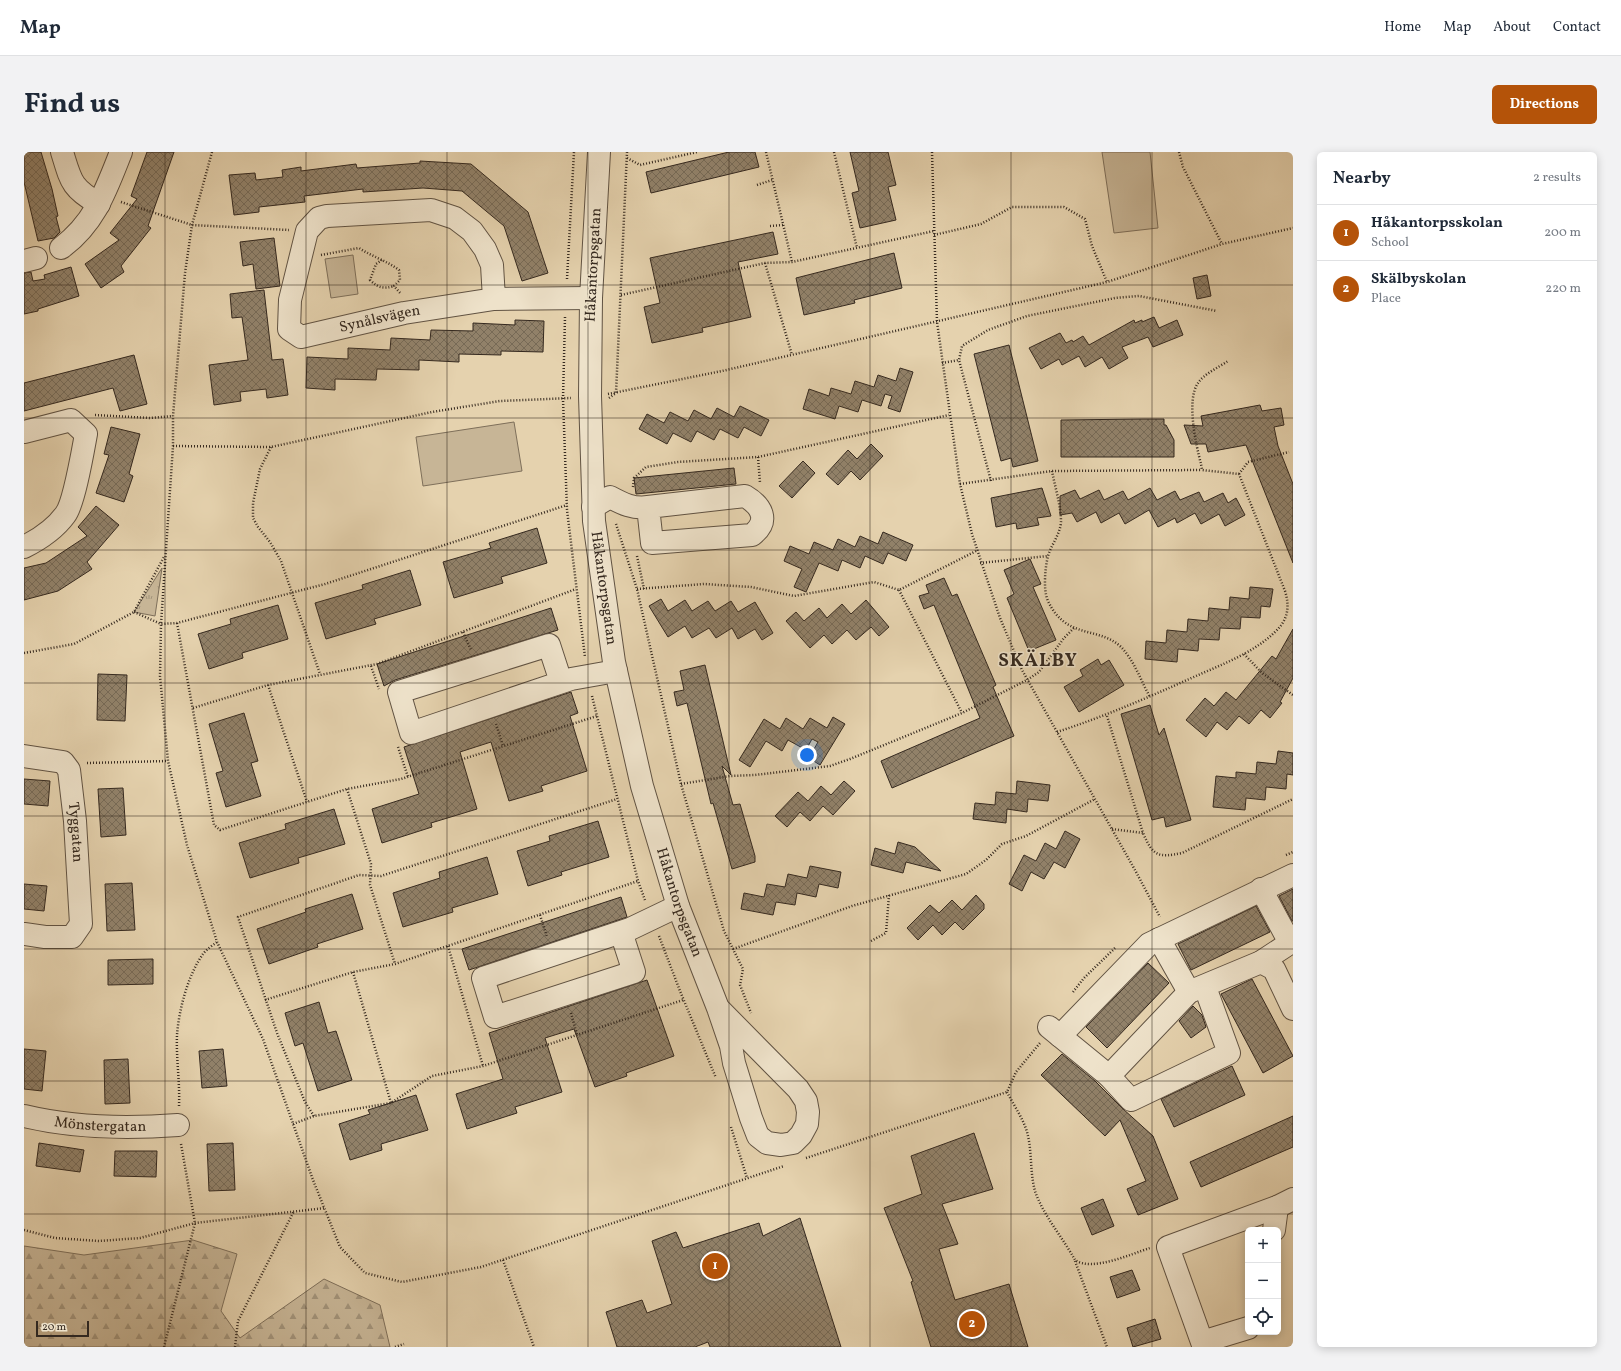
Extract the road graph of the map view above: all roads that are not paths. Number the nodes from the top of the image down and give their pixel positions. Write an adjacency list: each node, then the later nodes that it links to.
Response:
1 (62, 152): 4 (street)
2 (122, 152): 4 (street)
3 (600, 152): 6 (street, Håkantorpsgatan)
4 (101, 200): 5 (street)
5 (61, 248)
6 (591, 298): 7 (street, Synålsvägen); 9 (street, Håkantorpsgatan)
7 (494, 299): 7 (street, Synålsvägen)
8 (24, 432): 11 (street)
9 (602, 502): 10 (street); 12 (street, Håkantorpsgatan)
10 (643, 508): 10 (street)
11 (24, 547)
12 (616, 671): 13 (street); 17 (street, Håkantorpsgatan)
13 (561, 682): 13 (street)
14 (24, 756): 19 (street, Tyggatan)
15 (1293, 875): 16 (street)
16 (1262, 889): 20 (street); 21 (street)
17 (678, 906): 18 (street); 24 (street, Håkantorpsgatan)
18 (621, 932): 18 (street)
19 (24, 934)
20 (1159, 939): 23 (street); 26 (street)
21 (1291, 942): 22 (street)
22 (1261, 962): 23 (street); 25 (street)
23 (1197, 990): 26 (street); 26 (street)
24 (718, 1008): 24 (street, Håkantorpsgatan)
25 (1293, 1009)
26 (1109, 1076)
27 (24, 1116): 28 (street, Mönstergatan)
28 (178, 1125)
29 (1285, 1203): 30 (street); 31 (street)
30 (1275, 1227)
31 (1245, 1329)

